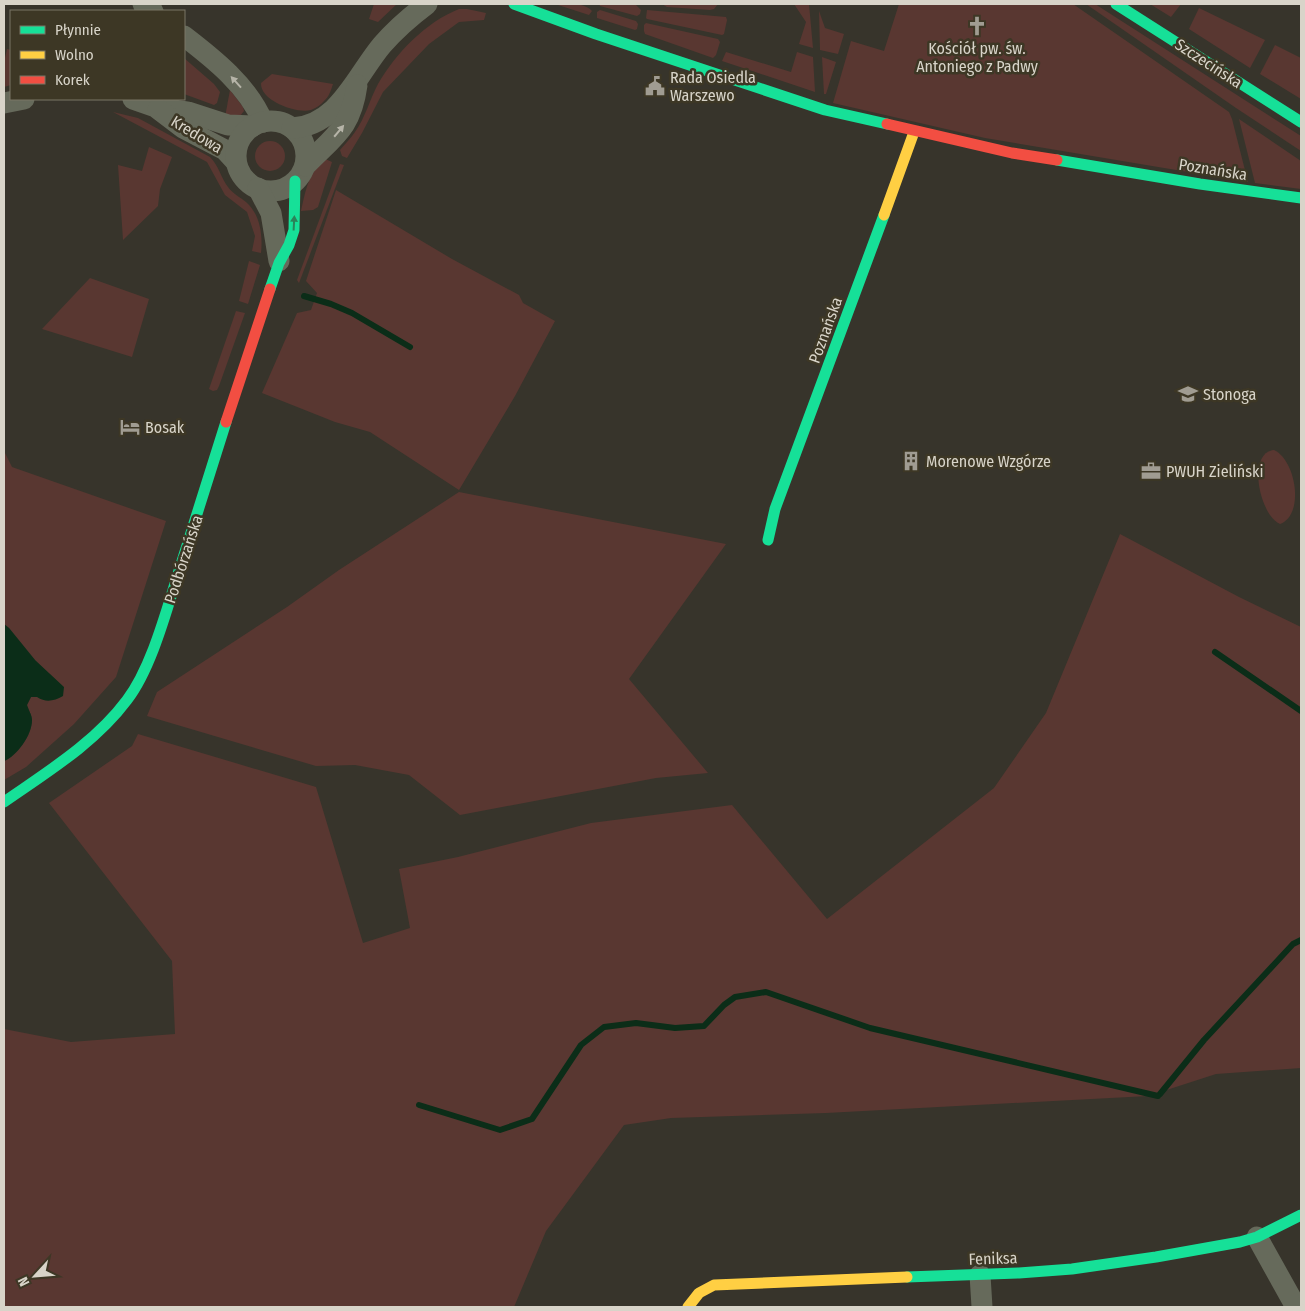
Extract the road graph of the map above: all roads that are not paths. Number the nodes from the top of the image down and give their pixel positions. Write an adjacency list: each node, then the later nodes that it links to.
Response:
1 (427, 4): 5 (street)
2 (514, 4): 13 (street, Poznańska)
3 (1116, 4): 10 (street, Szczecińska)
4 (185, 37): 11 (street, one-way to 4)
5 (357, 82): 12 (street); 15 (street, one-way to 5)
6 (19, 100): 8 (street)
7 (136, 100): 9 (street, Kredowa)
8 (4, 103)
9 (156, 107): 11 (street, Kredowa); 14 (street, Kredowa)
10 (1301, 122)
11 (258, 124): 12 (street); 14 (street)
12 (292, 128): 15 (street)
13 (914, 132): 17 (street, Poznańska); 19 (street, Poznańska)
14 (236, 162): 16 (street)
15 (300, 174): 16 (street); 18 (street, Podbórzańska, one-way to 15)
16 (258, 188): 18 (street, Podbórzańska)
17 (1301, 198)
18 (279, 261): 20 (street, Podbórzańska)
19 (768, 540)
20 (4, 802)
21 (1301, 1215): 22 (street, Feniksa)
22 (1257, 1237): 23 (street, Feniksa); 26 (street)
23 (980, 1275): 24 (street, Feniksa); 25 (street)
24 (688, 1307)
25 (982, 1307)
26 (1296, 1307)

